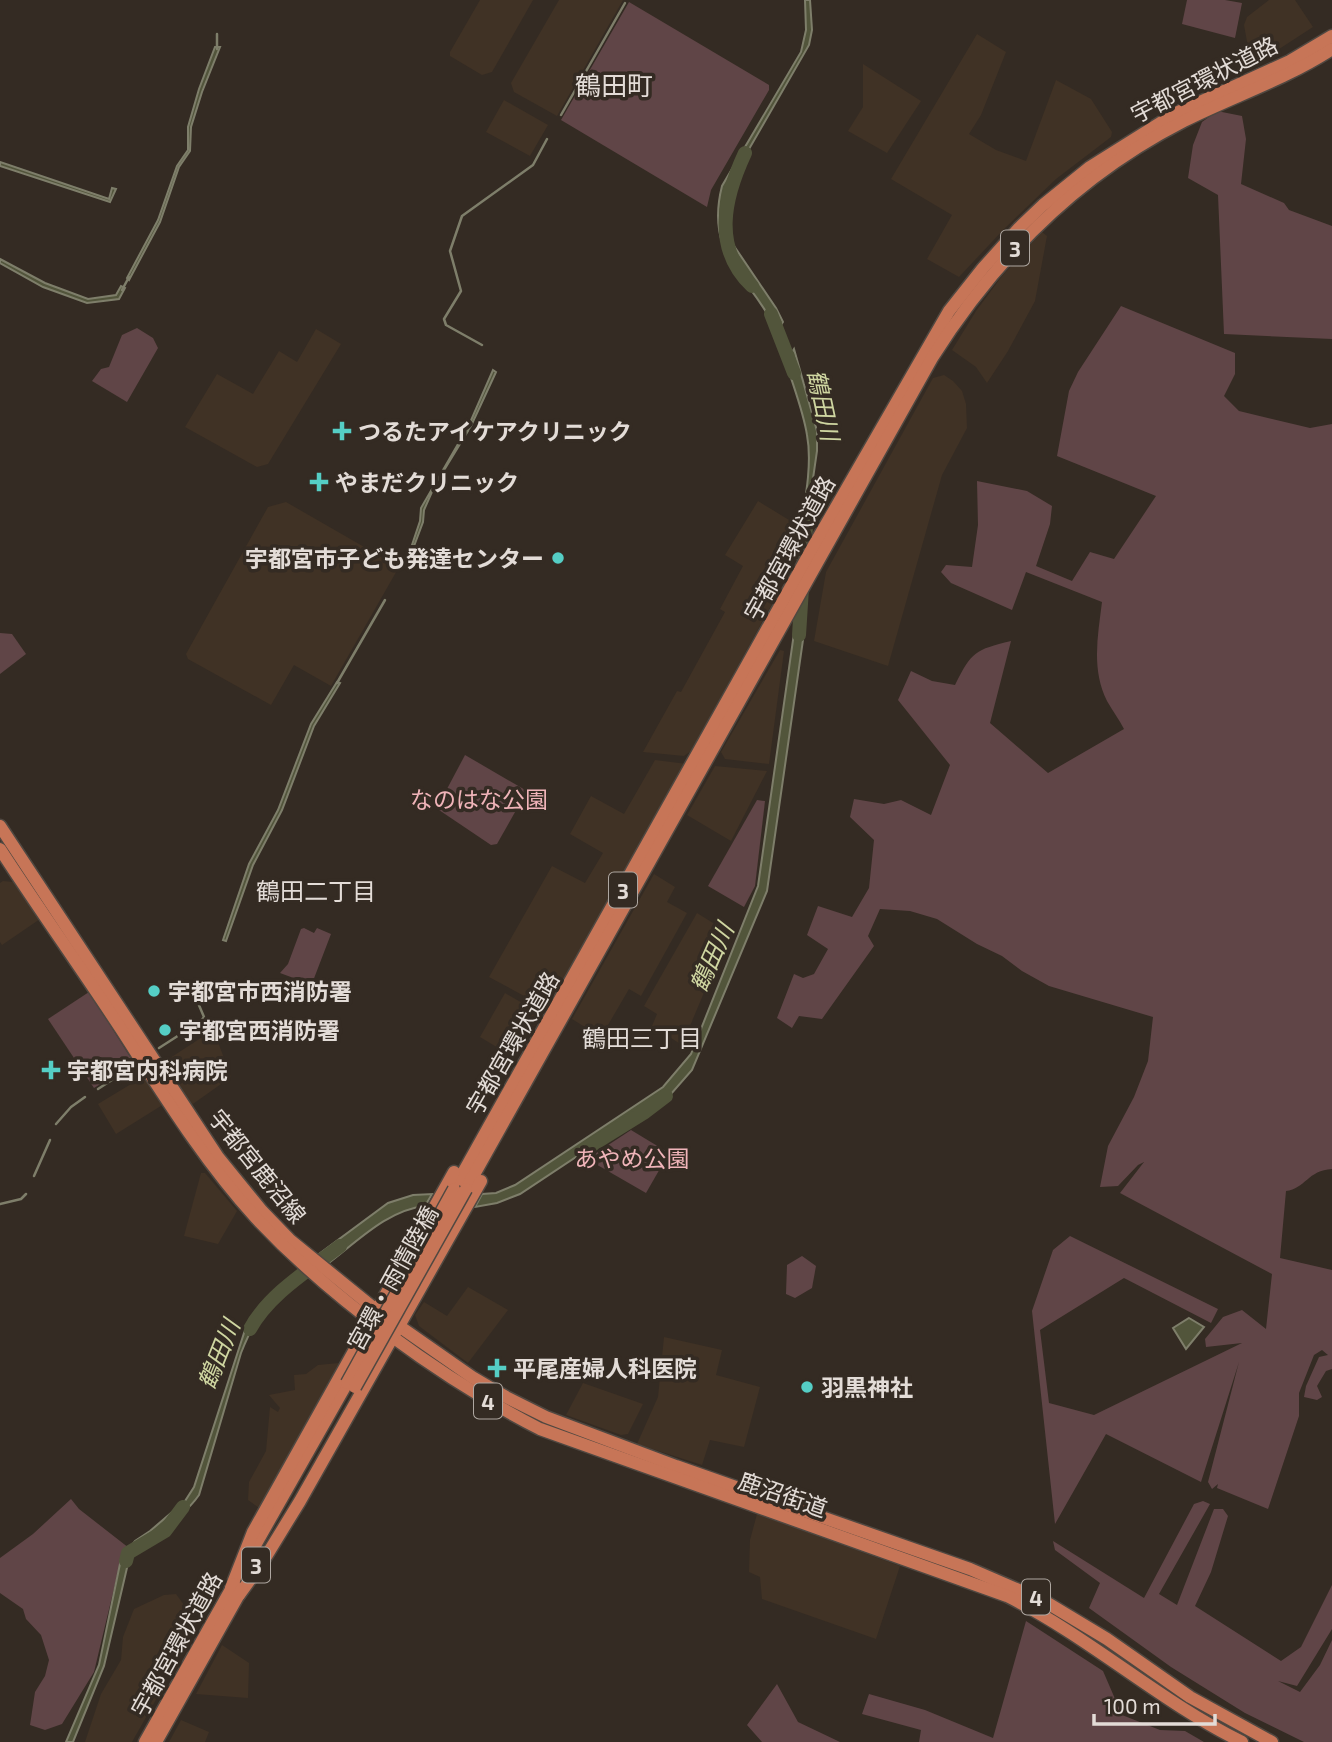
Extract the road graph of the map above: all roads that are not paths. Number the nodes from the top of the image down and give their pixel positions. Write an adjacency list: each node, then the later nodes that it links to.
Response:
1 (1332, 36): 5 (main road, 宇都宮環状道路 / 3)
2 (1332, 48): 5 (main road, 宇都宮環状道路 / 3)
3 (0, 826): 6 (main road, 宇都宮鹿沼線 / 4)
4 (0, 849): 6 (main road, 宇都宮鹿沼線 / 4)
5 (460, 1189): 8 (main road, 3); 9 (main road, 3); 10 (main road, 宮環・雨情陸橋 / 3, bridge)
6 (306, 1260): 7 (main road, 宇都宮鹿沼線 / 4)
7 (321, 1273): 8 (main road, 鹿沼街道 / 4)
8 (373, 1314): 9 (main road, 鹿沼街道 / 4); 11 (main road, 3)
9 (397, 1331): 11 (main road, 3); 14 (main road, 鹿沼街道 / 4); 15 (main road, 鹿沼街道 / 4)
10 (351, 1385): 11 (main road, 宇都宮環状道路 / 3)
11 (235, 1591): 12 (main road, 宇都宮環状道路 / 3); 13 (main road, 宇都宮環状道路 / 3)
12 (145, 1742)
13 (156, 1742)
14 (1242, 1742)
15 (1272, 1742)

